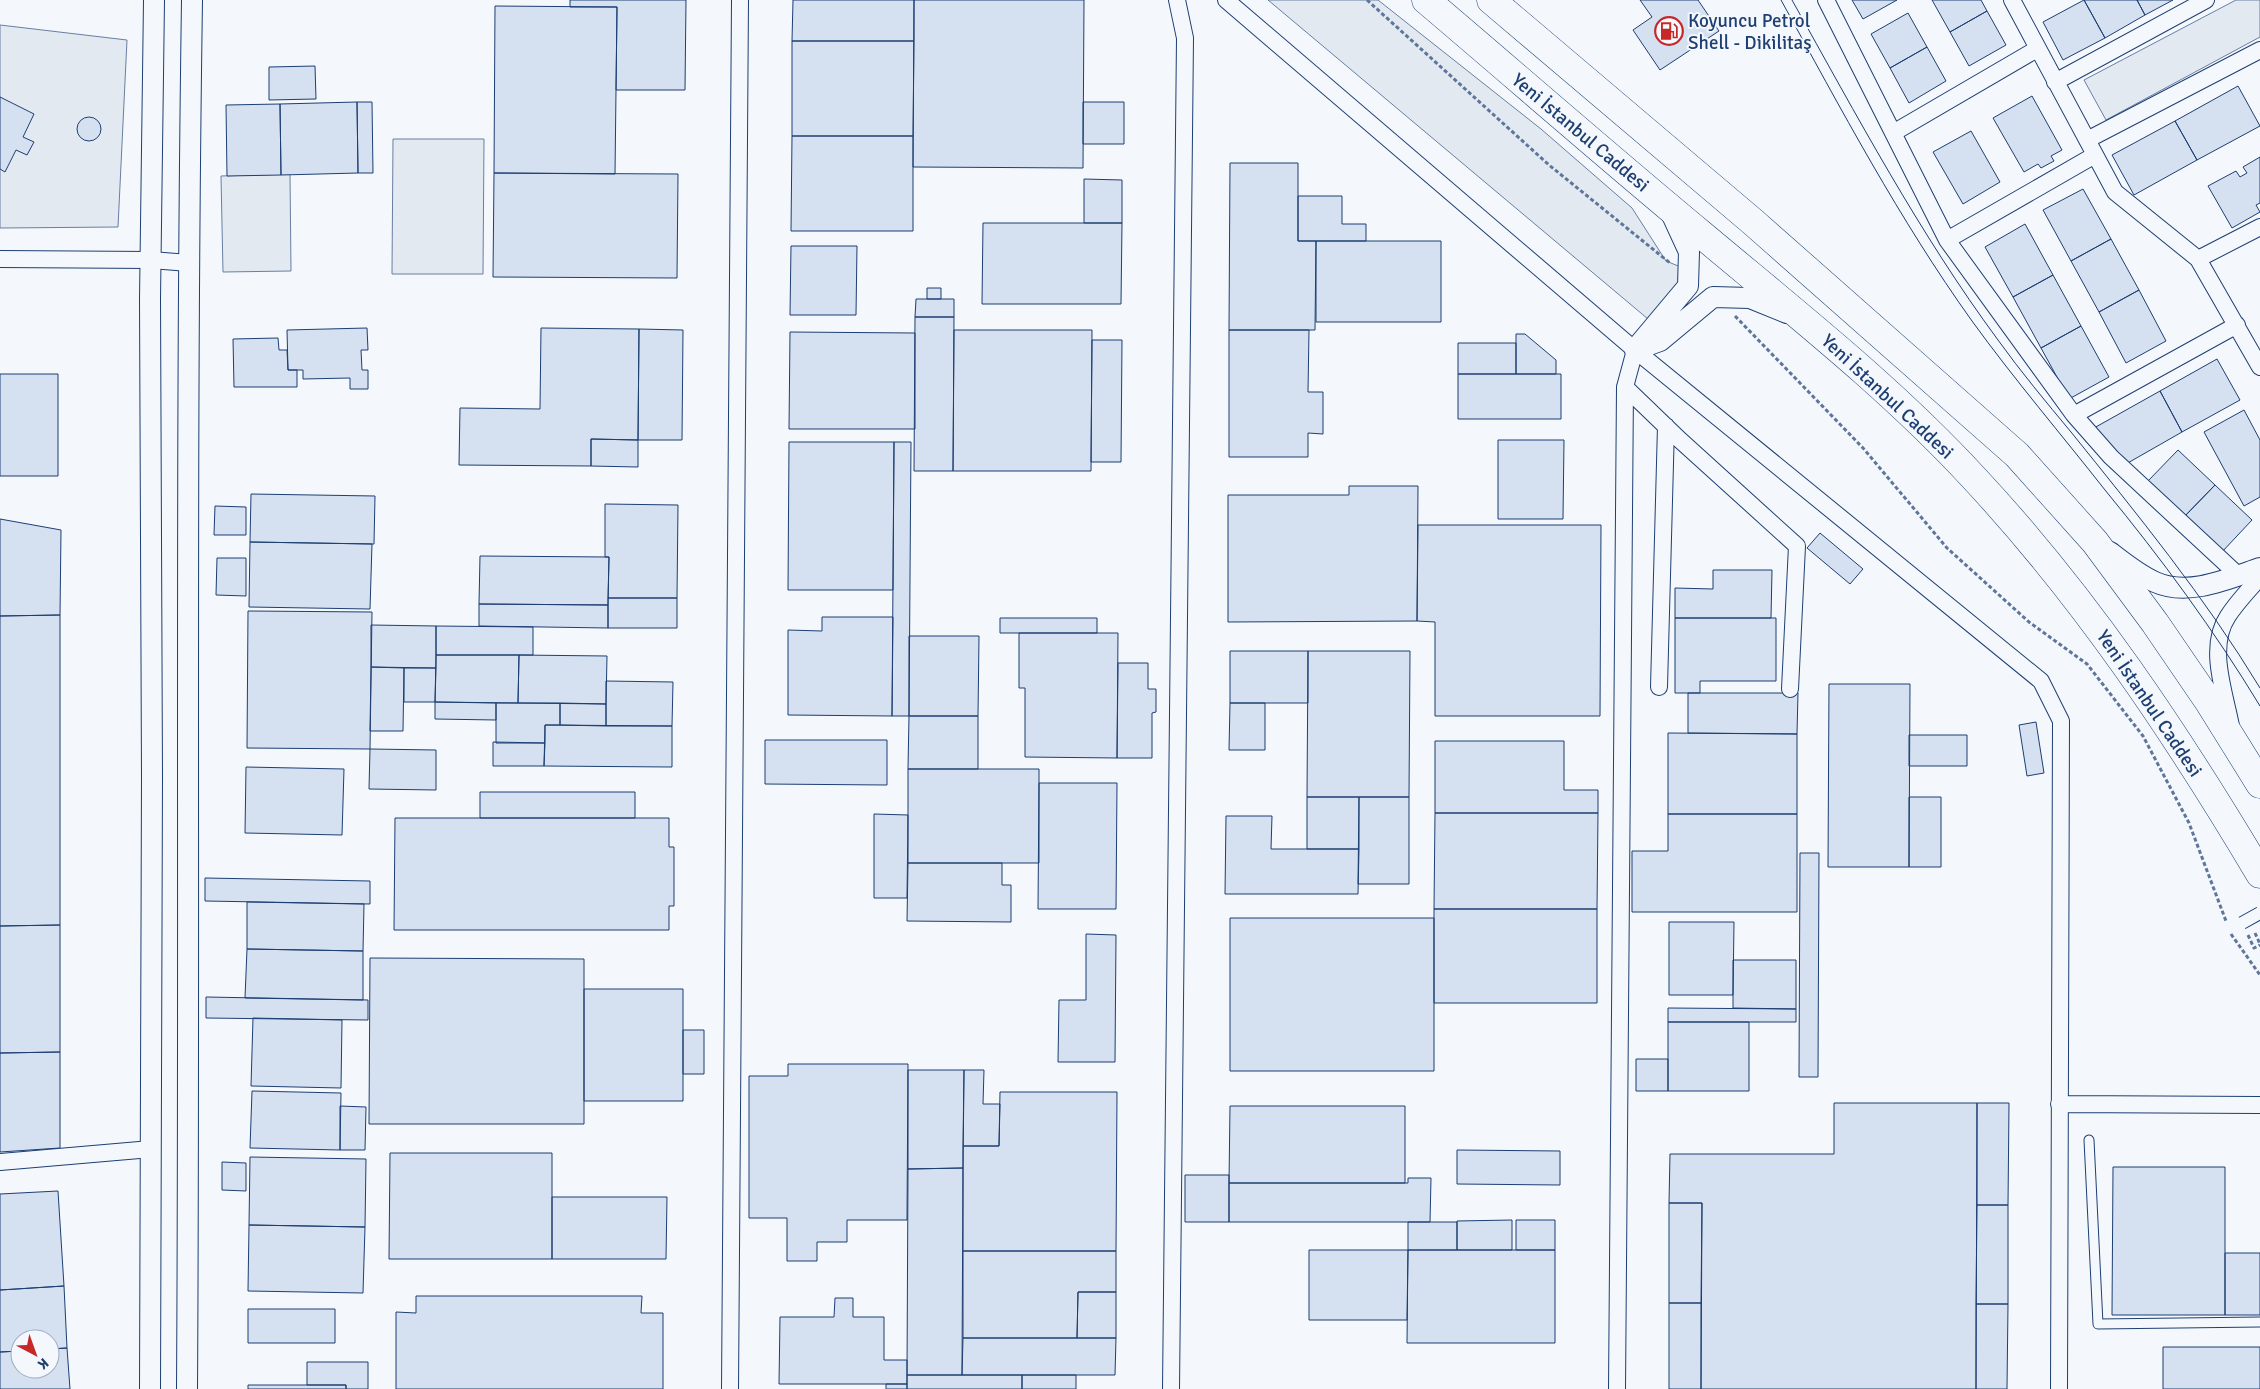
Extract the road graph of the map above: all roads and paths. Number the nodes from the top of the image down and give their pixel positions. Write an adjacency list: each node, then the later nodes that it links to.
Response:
1 (154, 0): 24 (street)
2 (192, 0): 25 (street)
3 (740, 0): 53 (street)
4 (1177, 0): 54 (street)
5 (1226, 0): 30 (street)
6 (1367, 0): 26 (path)
7 (1426, 0): 19 (highway, Yeni İstanbul Caddesi)
8 (1491, 0): 15 (highway)
9 (1517, 0): 15 (highway)
10 (1826, 0): 17 (street)
11 (2012, 0): 13 (street)
12 (2206, 0): 16 (street)
13 (2037, 49): 16 (street); 17 (street)
14 (2260, 50): 18 (street)
15 (1575, 72): 35 (highway, Yeni İstanbul Caddesi)
16 (2055, 82): 18 (street)
17 (1894, 133): 21 (street)
18 (2091, 147): 21 (street); 23 (street)
19 (1668, 206): 26 (street); 28 (highway, Yeni İstanbul Caddesi)
20 (2260, 227): 23 (street)
21 (1947, 240): 33 (street)
22 (0, 259): 24 (street)
23 (2198, 259): 29 (street)
24 (151, 260): 25 (street); 48 (street)
25 (189, 263): 52 (street)
26 (1688, 274): 30 (street)
27 (1713, 297): 28 (street); 30 (street); 44 (path)
28 (1804, 319): 41 (highway, Yeni İstanbul Caddesi)
29 (2237, 325): 31 (street); 33 (street)
30 (1635, 350): 32 (street); 45 (street)
31 (2260, 366)
32 (1625, 387): 34 (street); 55 (street)
33 (2074, 415): 36 (street)
34 (1666, 426): 37 (street); 38 (street)
35 (2095, 542): 36 (street); 39 (highway, Yeni İstanbul Caddesi)
36 (2255, 579): 39 (street)
37 (1660, 687)
38 (1790, 689)
39 (2234, 741): 40 (highway, Yeni İstanbul Caddesi)
40 (2260, 784)
41 (2260, 874)
42 (2260, 913): 43 (street, bridge)
43 (2242, 923)
44 (2260, 975)
45 (2059, 1104): 46 (street); 56 (street)
46 (2259, 1107)
47 (2089, 1140): 50 (lane)
48 (151, 1149): 49 (street); 51 (street)
49 (0, 1162)
50 (2260, 1322)
51 (150, 1389)
52 (187, 1389)
53 (730, 1389)
54 (1170, 1389)
55 (1616, 1389)
56 (2059, 1389)

